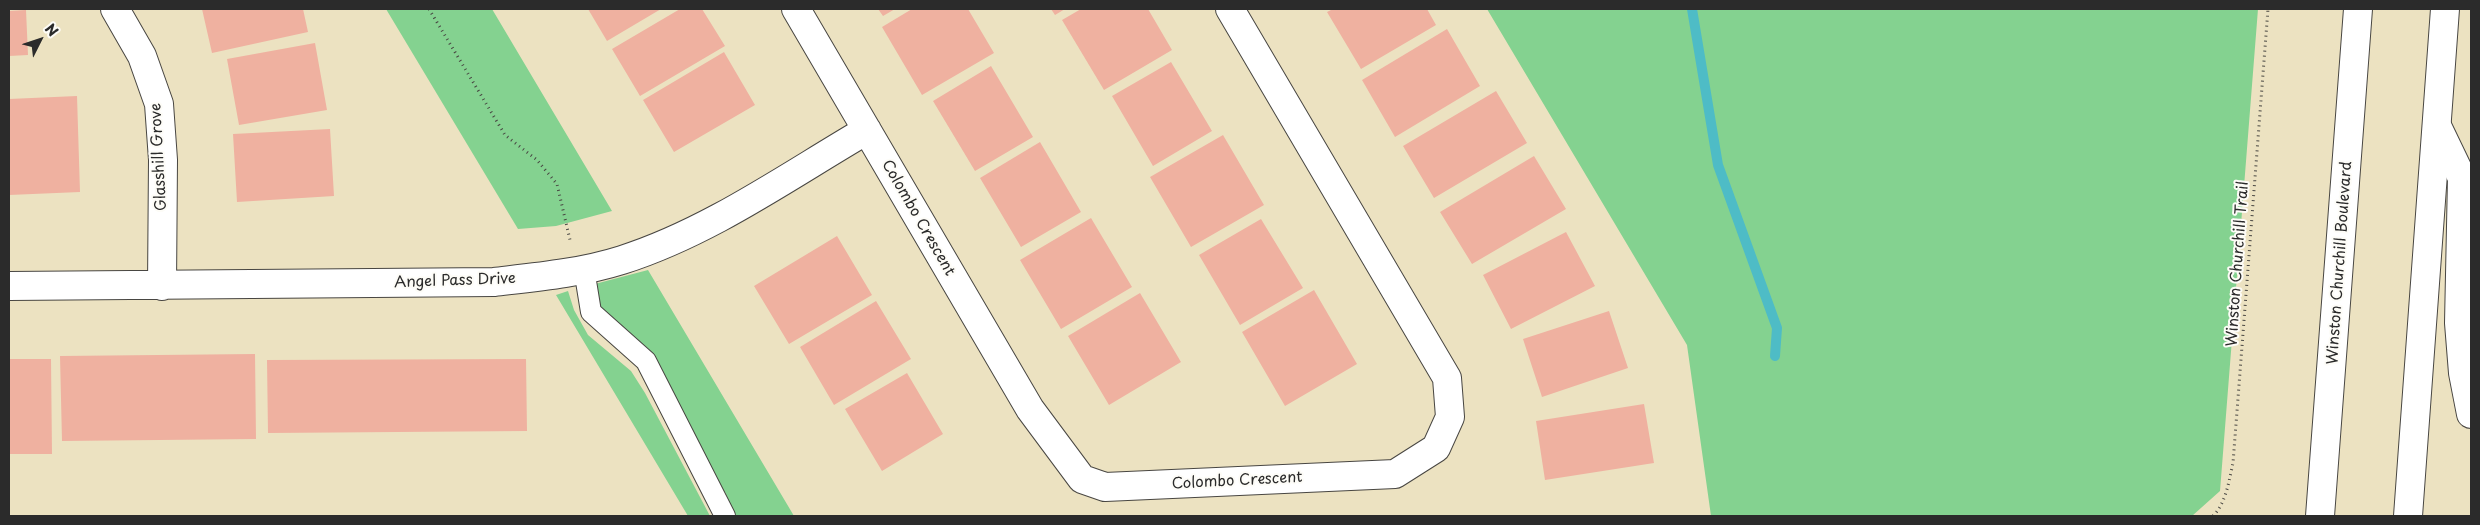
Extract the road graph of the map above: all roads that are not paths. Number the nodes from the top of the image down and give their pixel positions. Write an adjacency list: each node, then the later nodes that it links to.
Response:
1 (115, 9): 10 (main road, Glasshill Grove)
2 (796, 9): 7 (main road, Colombo Crescent)
3 (1230, 9): 7 (main road, Colombo Crescent)
4 (2358, 9): 13 (main road, Winston Churchill Boulevard)
5 (2445, 9): 6 (main road)
6 (2437, 126): 11 (main road); 14 (main road)
7 (867, 130): 8 (main road, Angel Pass Drive)
8 (578, 259): 10 (main road, Angel Pass Drive); 12 (lane)
9 (9, 286): 10 (main road, Angel Pass Drive)
10 (162, 286)
11 (2471, 414)
12 (725, 516)
13 (2320, 516)
14 (2408, 516)

